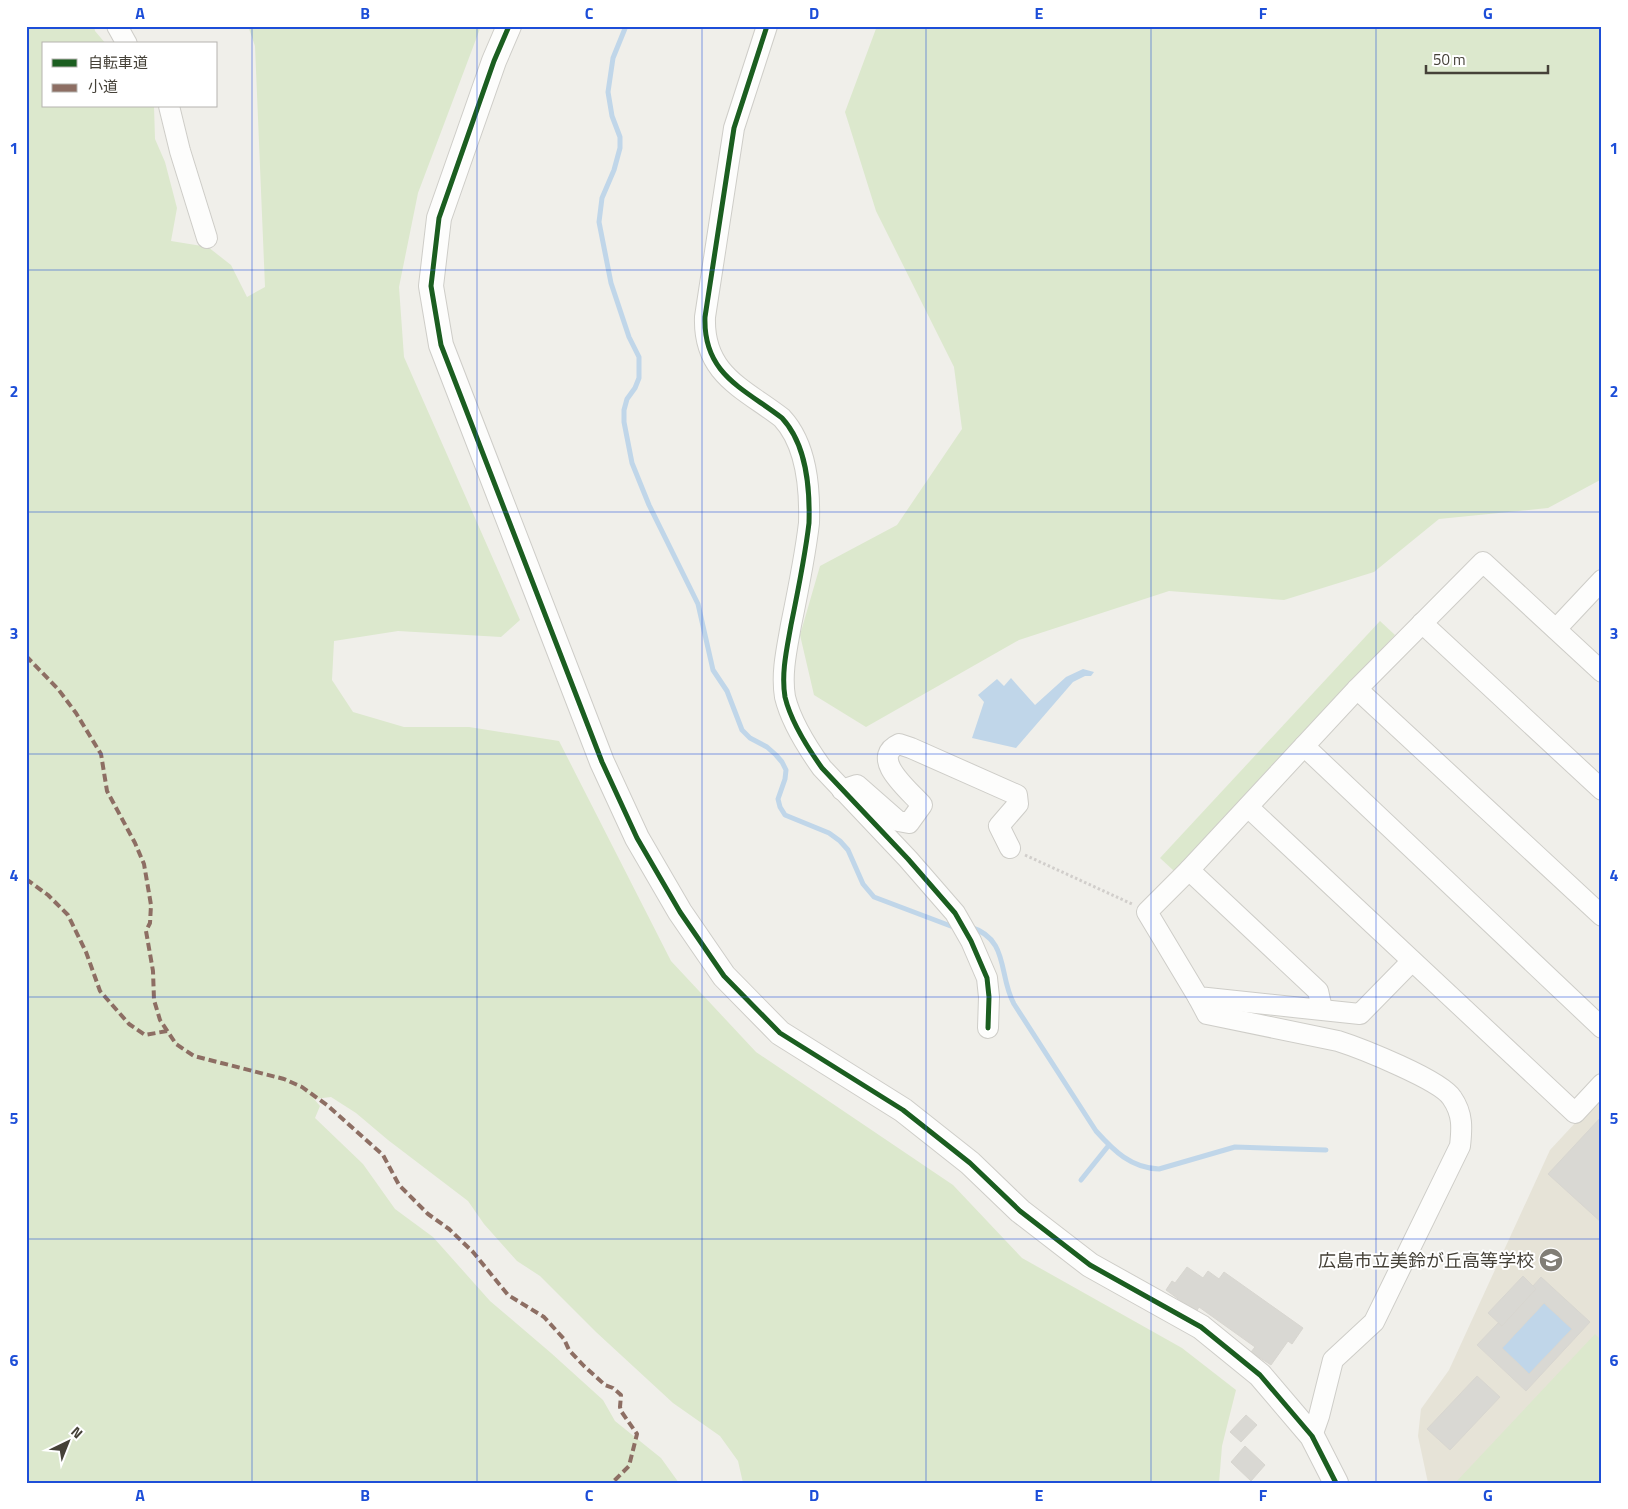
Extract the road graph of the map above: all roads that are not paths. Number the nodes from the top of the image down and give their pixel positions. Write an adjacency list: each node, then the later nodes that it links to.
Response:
1 (117, 26): 4 (street)
2 (509, 26): 25 (street)
3 (767, 26): 13 (street)
4 (126, 42)
5 (169, 108): 6 (street)
6 (207, 238)
7 (1602, 580): 9 (street)
8 (1422, 623): 9 (street); 11 (street); 14 (street)
9 (1556, 629): 10 (street)
10 (1602, 672)
11 (1357, 689): 12 (street); 18 (street)
12 (1304, 746): 15 (street); 23 (street)
13 (842, 790): 16 (street); 22 (street)
14 (1602, 790)
15 (1248, 807): 17 (street); 19 (street)
16 (1010, 848)
17 (1189, 870): 20 (street); 21 (street)
18 (1602, 916)
19 (1412, 961): 21 (street); 24 (street)
20 (1198, 997): 21 (street); 25 (street)
21 (1322, 1009)
22 (988, 1028)
23 (1602, 1028)
24 (1602, 1084)
25 (1312, 1436): 26 (street)
26 (1336, 1483)

